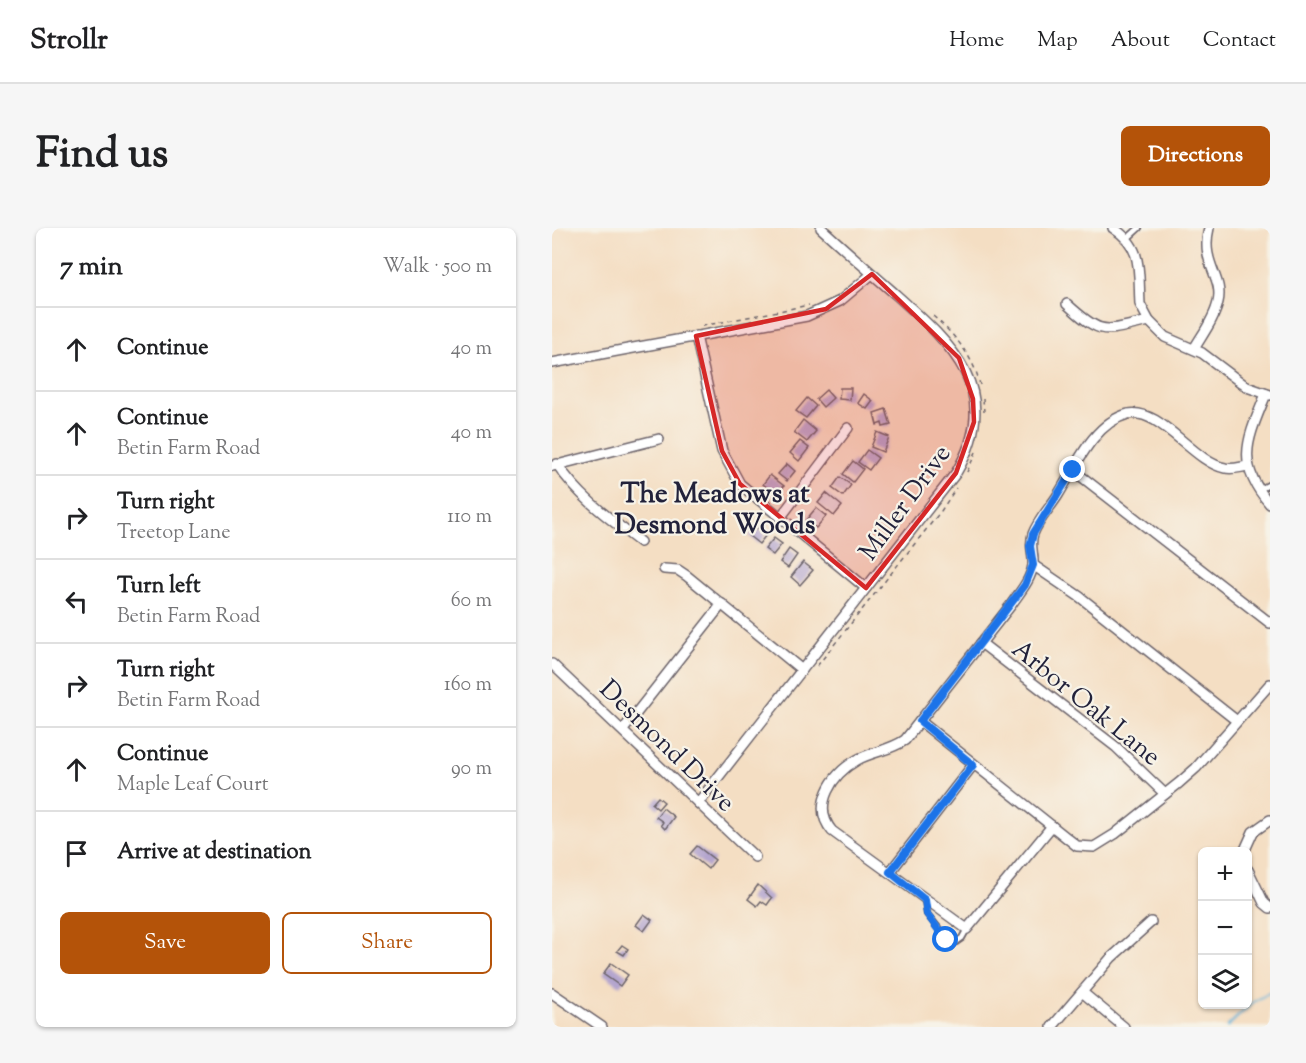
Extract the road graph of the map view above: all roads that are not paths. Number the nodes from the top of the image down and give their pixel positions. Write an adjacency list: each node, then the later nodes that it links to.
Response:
1 (821, 228): 6 (street, Miller Drive)
2 (1113, 228): 5 (street)
3 (1139, 228): 5 (lane)
4 (1209, 228): 10 (street)
5 (1128, 238): 8 (street)
6 (872, 274): 9 (street); 25 (street, Miller Drive)
7 (1067, 304): 8 (street)
8 (1149, 321): 10 (street)
9 (696, 336): 11 (street); 21 (street)
10 (1194, 349): 12 (street)
11 (552, 363)
12 (1268, 394): 16 (street)
13 (848, 428): 21 (street)
14 (658, 439): 15 (street)
15 (555, 465): 22 (street)
16 (1248, 466): 17 (street); 19 (street)
17 (1073, 470): 23 (street); 27 (street)
18 (1270, 484): 19 (lane)
19 (1259, 490): 20 (street)
20 (1270, 504)
21 (780, 518): 25 (street)
22 (640, 542)
23 (1033, 565): 28 (street); 33 (street)
24 (664, 569): 26 (street)
25 (867, 588): 30 (street, Miller Drive)
26 (722, 604): 30 (street); 34 (street)
27 (1270, 623)
28 (981, 643): 32 (street); 36 (street, Arbor Oak Lane)
29 (552, 664): 34 (street, Desmond Drive)
30 (802, 670): 37 (street, Miller Drive)
31 (1270, 684): 33 (street)
32 (920, 721): 35 (street); 42 (street)
33 (1238, 721): 36 (street)
34 (623, 730): 37 (street, Desmond Drive)
35 (973, 765): 39 (street); 42 (street)
36 (1165, 794): 39 (street)
37 (698, 803): 41 (street, Desmond Drive)
38 (1270, 820): 40 (street)
39 (1052, 826): 47 (street)
40 (1246, 847)
41 (755, 857)
42 (890, 872): 44 (street)
43 (1252, 878): 45 (street)
44 (925, 900): 47 (street); 47 (lane)
45 (1270, 908)
46 (1151, 922): 48 (street)
47 (967, 929)
48 (1082, 992): 51 (street); 52 (street)
49 (552, 993): 50 (street)
50 (602, 1027)
51 (1052, 1027)
52 (1124, 1027)

